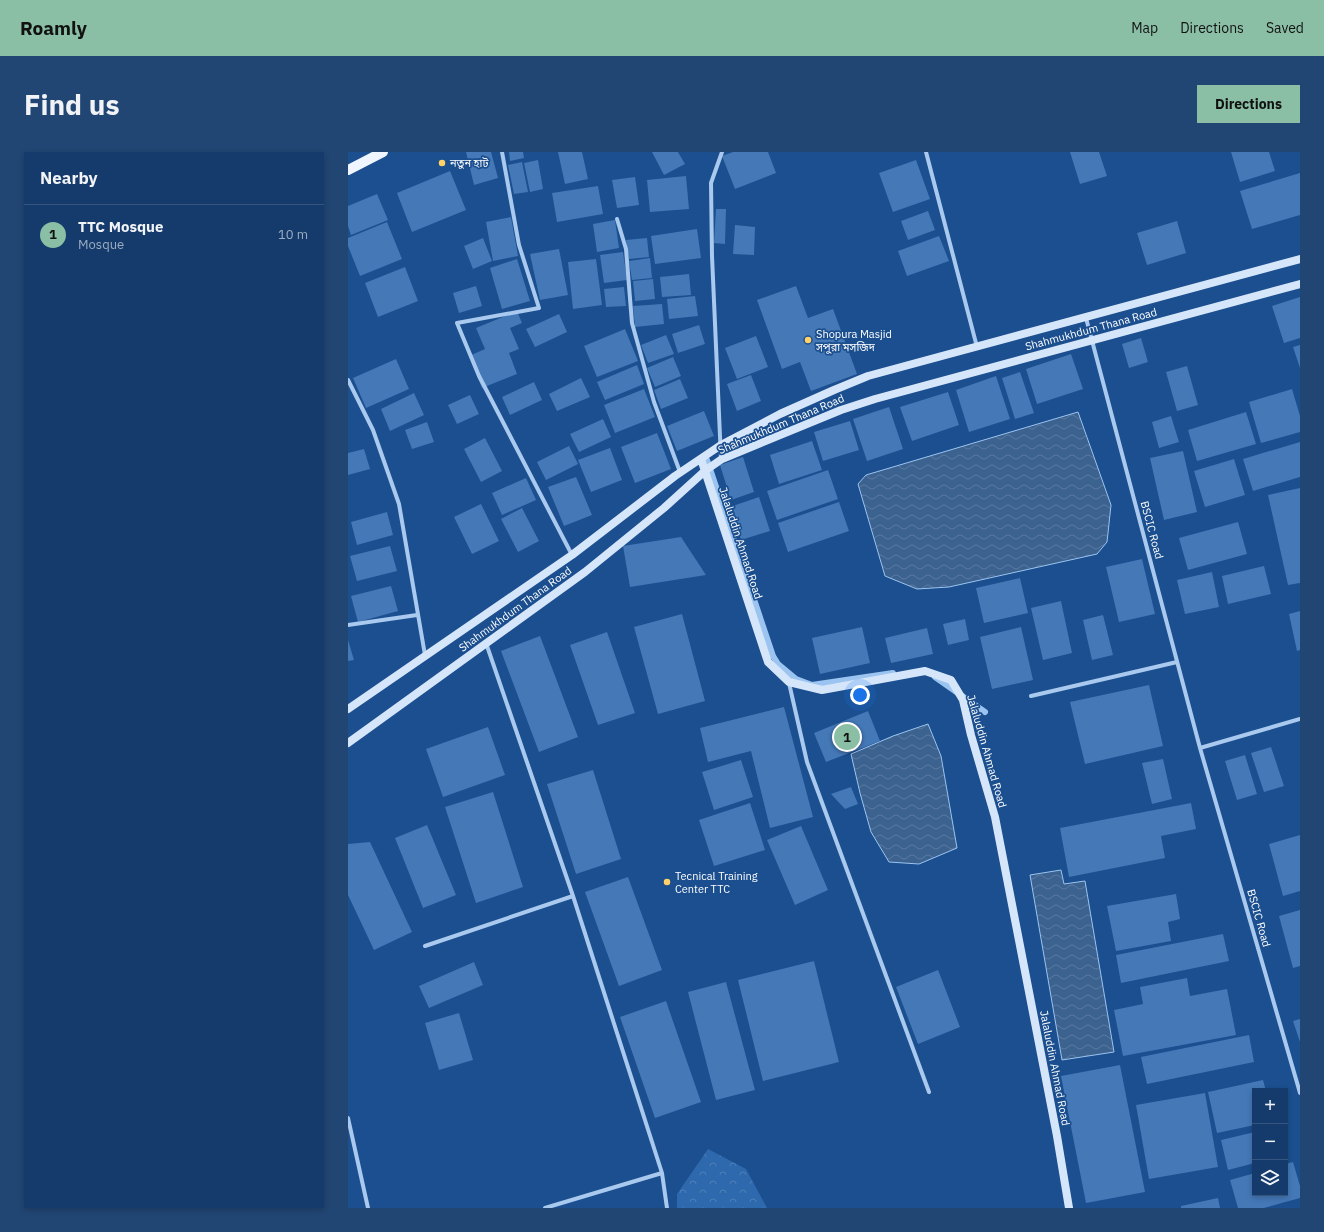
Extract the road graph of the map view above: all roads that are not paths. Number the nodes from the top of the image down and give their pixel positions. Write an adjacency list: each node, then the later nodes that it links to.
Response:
1 (383, 152): 5 (main road)
2 (502, 152): 18 (street)
3 (722, 152): 13 (street)
4 (926, 152): 11 (street)
5 (348, 170)
6 (617, 220): 17 (street)
7 (1300, 259): 9 (main road, Shahmukhdum Thana Road)
8 (1300, 284): 10 (main road, Shahmukhdum Thana Road)
9 (1086, 318): 10 (street, BSCIC Road); 11 (main road, Shahmukhdum Thana Road)
10 (1092, 339): 15 (main road, Shahmukhdum Thana Road); 23 (street, BSCIC Road)
11 (977, 347): 13 (main road, Shahmukhdum Thana Road)
12 (348, 380): 19 (street)
13 (721, 445): 14 (main road, Shahmukhdum Thana Road); 15 (street)
14 (701, 458): 16 (main road, Jalaluddin Ahmad Road); 17 (main road, Shahmukhdum Thana Road)
15 (722, 459): 16 (main road, Shahmukhdum Thana Road)
16 (706, 470): 21 (main road, Shahmukhdum Thana Road); 24 (main road, Jalaluddin Ahmad Road)
17 (680, 472): 18 (main road, Shahmukhdum Thana Road)
18 (572, 555): 22 (main road, Shahmukhdum Thana Road)
19 (417, 615): 20 (street); 22 (street)
20 (348, 625)
21 (486, 643): 28 (main road, Shahmukhdum Thana Road); 30 (street)
22 (425, 655): 26 (main road, Shahmukhdum Thana Road)
23 (1177, 662): 25 (street); 29 (street, BSCIC Road)
24 (789, 682): 32 (street); 39 (main road, Jalaluddin Ahmad Road)
25 (1031, 696)
26 (348, 709)
27 (1300, 720): 29 (street)
28 (348, 743)
29 (1200, 748): 33 (street, BSCIC Road)
30 (573, 896): 31 (street); 35 (street)
31 (425, 946)
32 (929, 1092)
33 (1300, 1093)
34 (348, 1118): 36 (street)
35 (662, 1173): 37 (street); 38 (street)
36 (368, 1208)
37 (545, 1208)
38 (667, 1208)
39 (1069, 1208)

